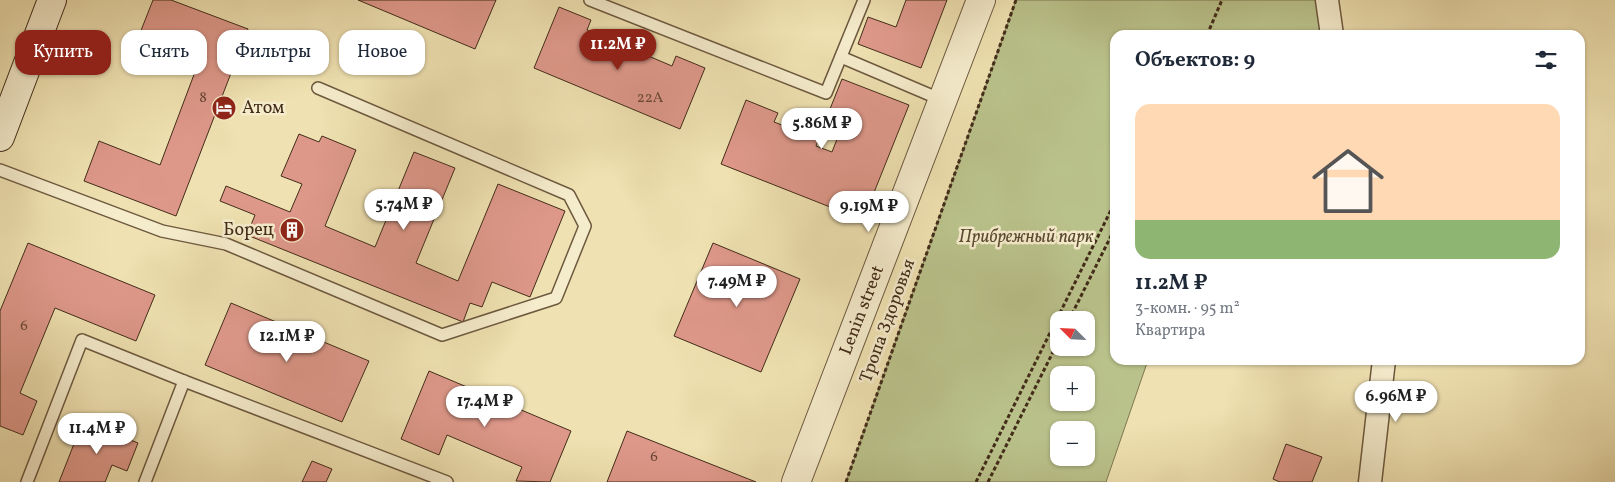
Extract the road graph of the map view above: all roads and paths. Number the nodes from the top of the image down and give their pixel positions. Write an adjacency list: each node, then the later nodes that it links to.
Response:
1 (52, 0): 13 (street)
2 (590, 0): 10 (lane)
3 (864, 0): 10 (lane)
4 (982, 0): 12 (street, Lenin street)
5 (1016, 0): 25 (path, Тропа Здоровья)
6 (1222, 0): 8 (path)
7 (1327, 0): 9 (street)
8 (1208, 30)
9 (1331, 30)
10 (840, 57): 12 (lane)
11 (318, 88): 14 (lane)
12 (943, 101): 24 (street, Lenin street)
13 (0, 137)
14 (0, 170)
15 (1110, 212): 26 (path)
16 (1110, 238): 17 (path)
17 (1074, 311)
18 (1051, 356): 27 (path)
19 (1383, 365): 28 (street)
20 (184, 381): 21 (lane); 22 (lane); 23 (lane)
21 (26, 482)
22 (145, 482)
23 (446, 482)
24 (796, 482)
25 (846, 482)
26 (976, 482)
27 (988, 482)
28 (1370, 482)

